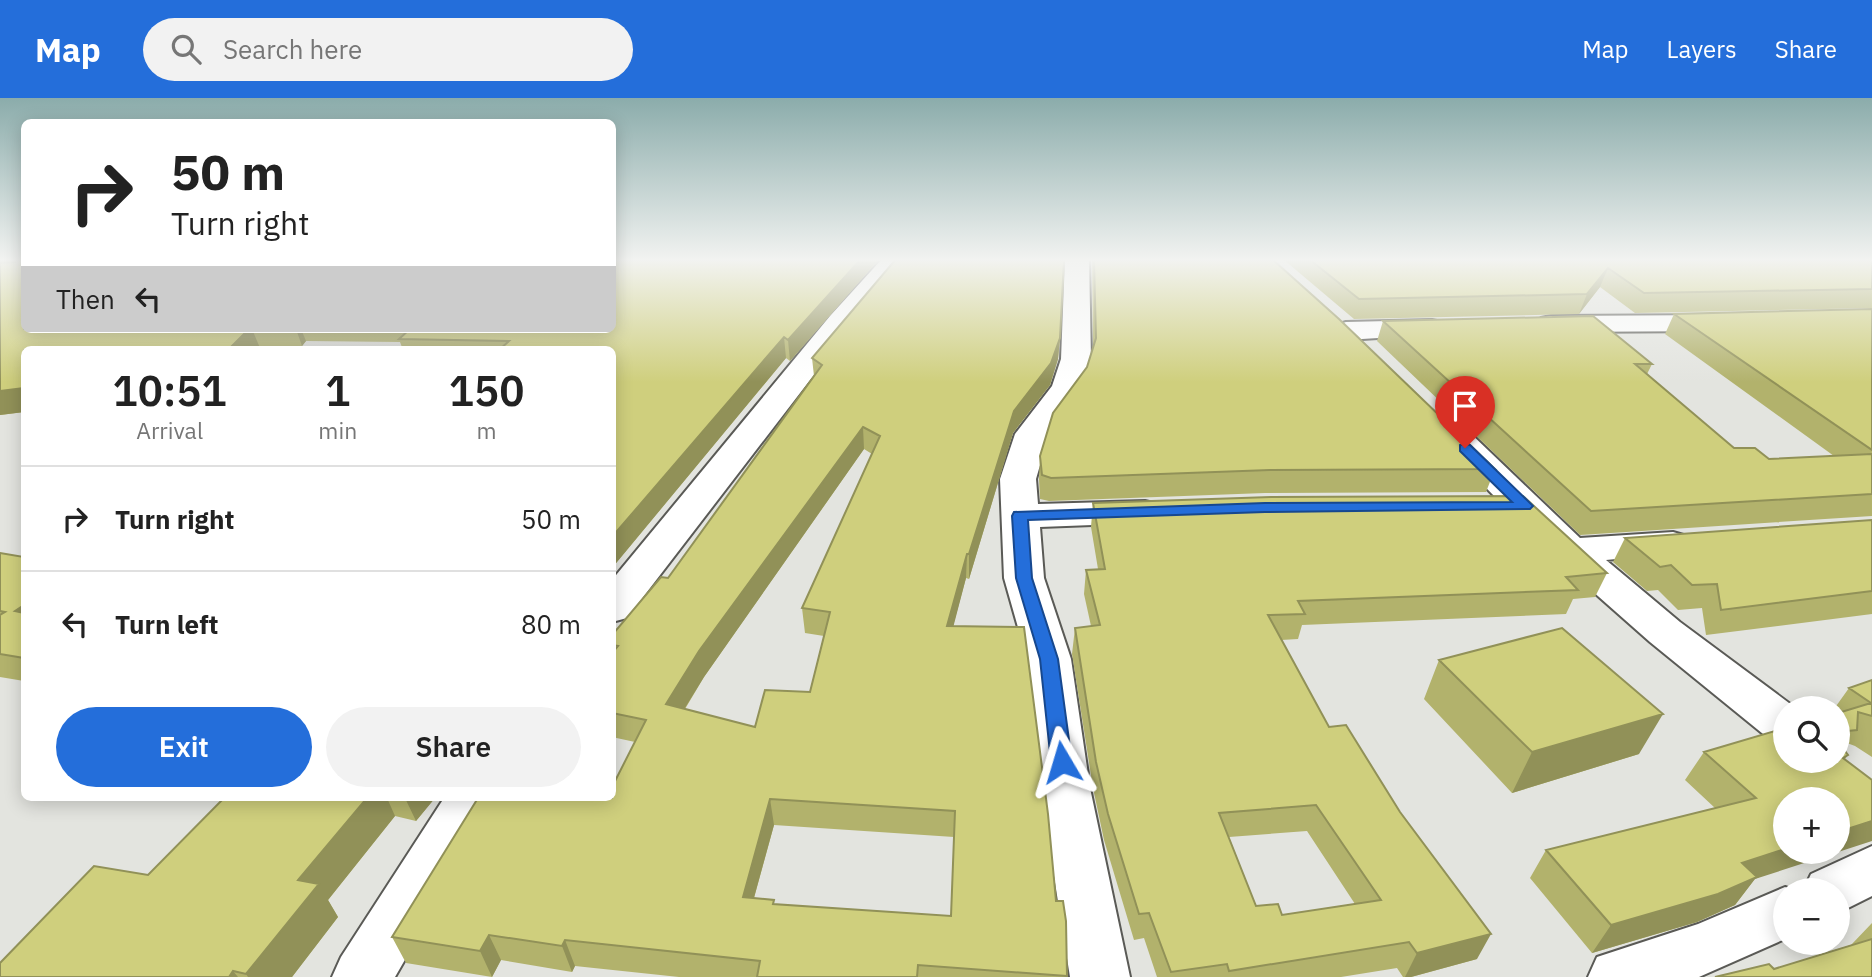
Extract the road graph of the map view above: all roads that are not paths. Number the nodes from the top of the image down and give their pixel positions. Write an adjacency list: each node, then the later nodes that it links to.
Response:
1 (860, 300): 14 (street)
2 (1077, 300): 11 (street)
3 (1744, 323): 4 (street)
4 (1526, 325)
5 (1457, 327): 6 (street)
6 (1376, 360)
7 (1436, 419): 9 (street)
8 (1484, 506): 9 (street)
9 (1525, 506): 13 (street)
10 (1183, 510): 11 (street)
11 (1020, 516): 21 (street)
12 (1707, 541): 13 (street)
13 (1570, 551): 15 (street)
14 (616, 603)
15 (1773, 716)
16 (470, 801): 20 (street)
17 (1872, 869): 18 (street)
18 (1850, 881)
19 (1773, 917): 22 (street)
20 (362, 977)
21 (1100, 977)
22 (1618, 977)

